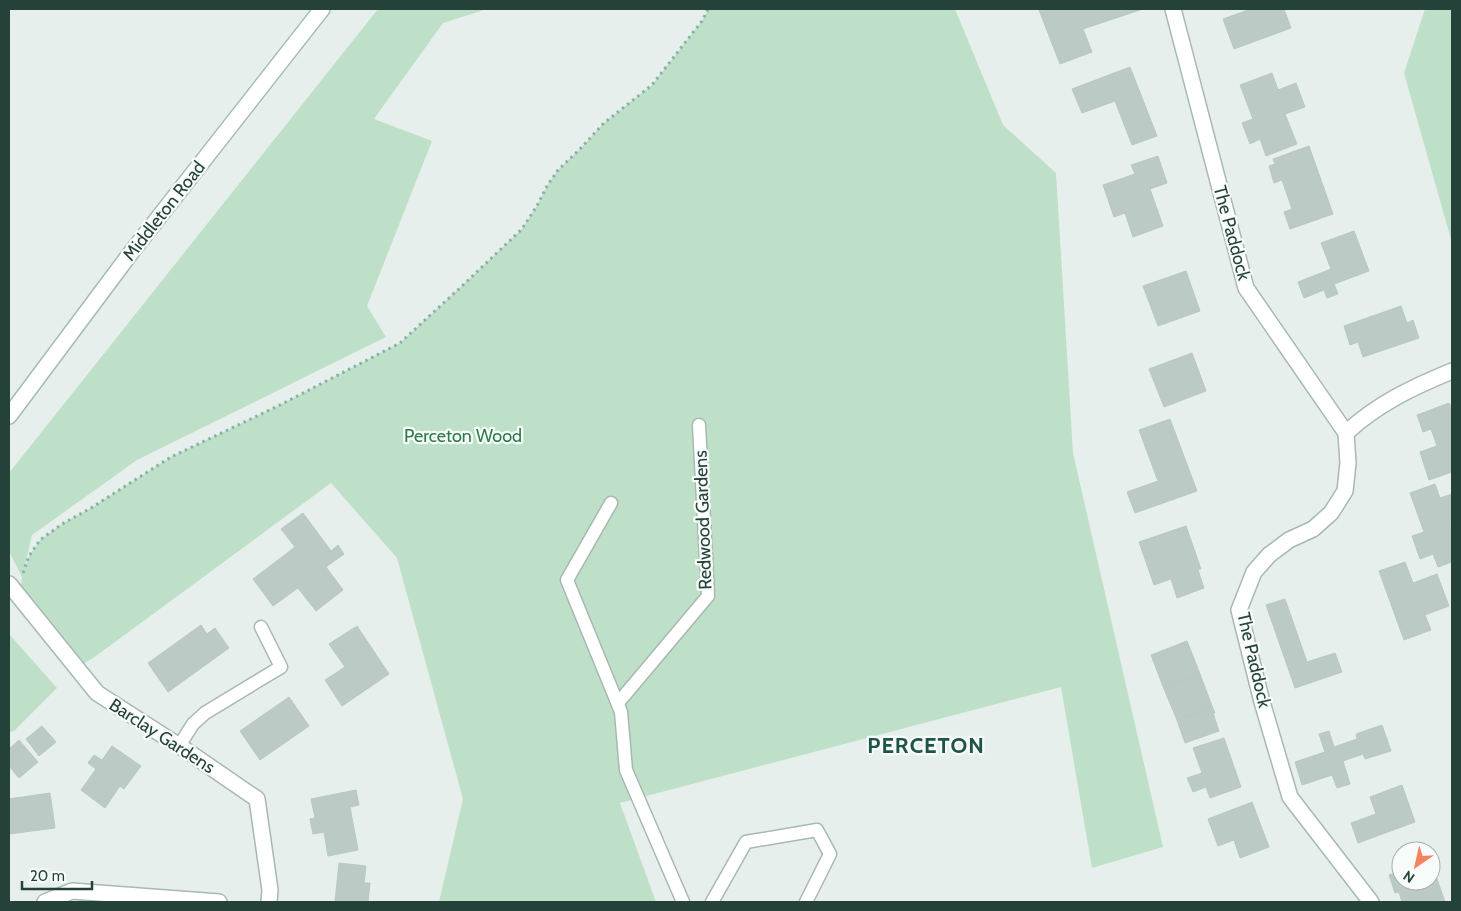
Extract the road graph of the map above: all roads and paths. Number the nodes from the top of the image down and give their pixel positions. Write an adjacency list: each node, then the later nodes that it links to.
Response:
1 (322, 9): 5 (street, Middleton Road)
2 (708, 9): 9 (path)
3 (1172, 9): 7 (street, The Paddock)
4 (1452, 371): 7 (street)
5 (9, 416)
6 (699, 425): 11 (lane, Redwood Gardens)
7 (1346, 433): 19 (street, The Paddock)
8 (612, 503): 11 (lane)
9 (11, 587): 12 (street, Barclay Gardens)
10 (261, 627): 12 (lane)
11 (618, 703): 16 (lane)
12 (179, 746): 15 (street, Barclay Gardens)
13 (45, 902): 14 (street)
14 (219, 902)
15 (269, 902)
16 (683, 902)
17 (712, 902): 18 (lane)
18 (806, 902)
19 (1371, 902)

